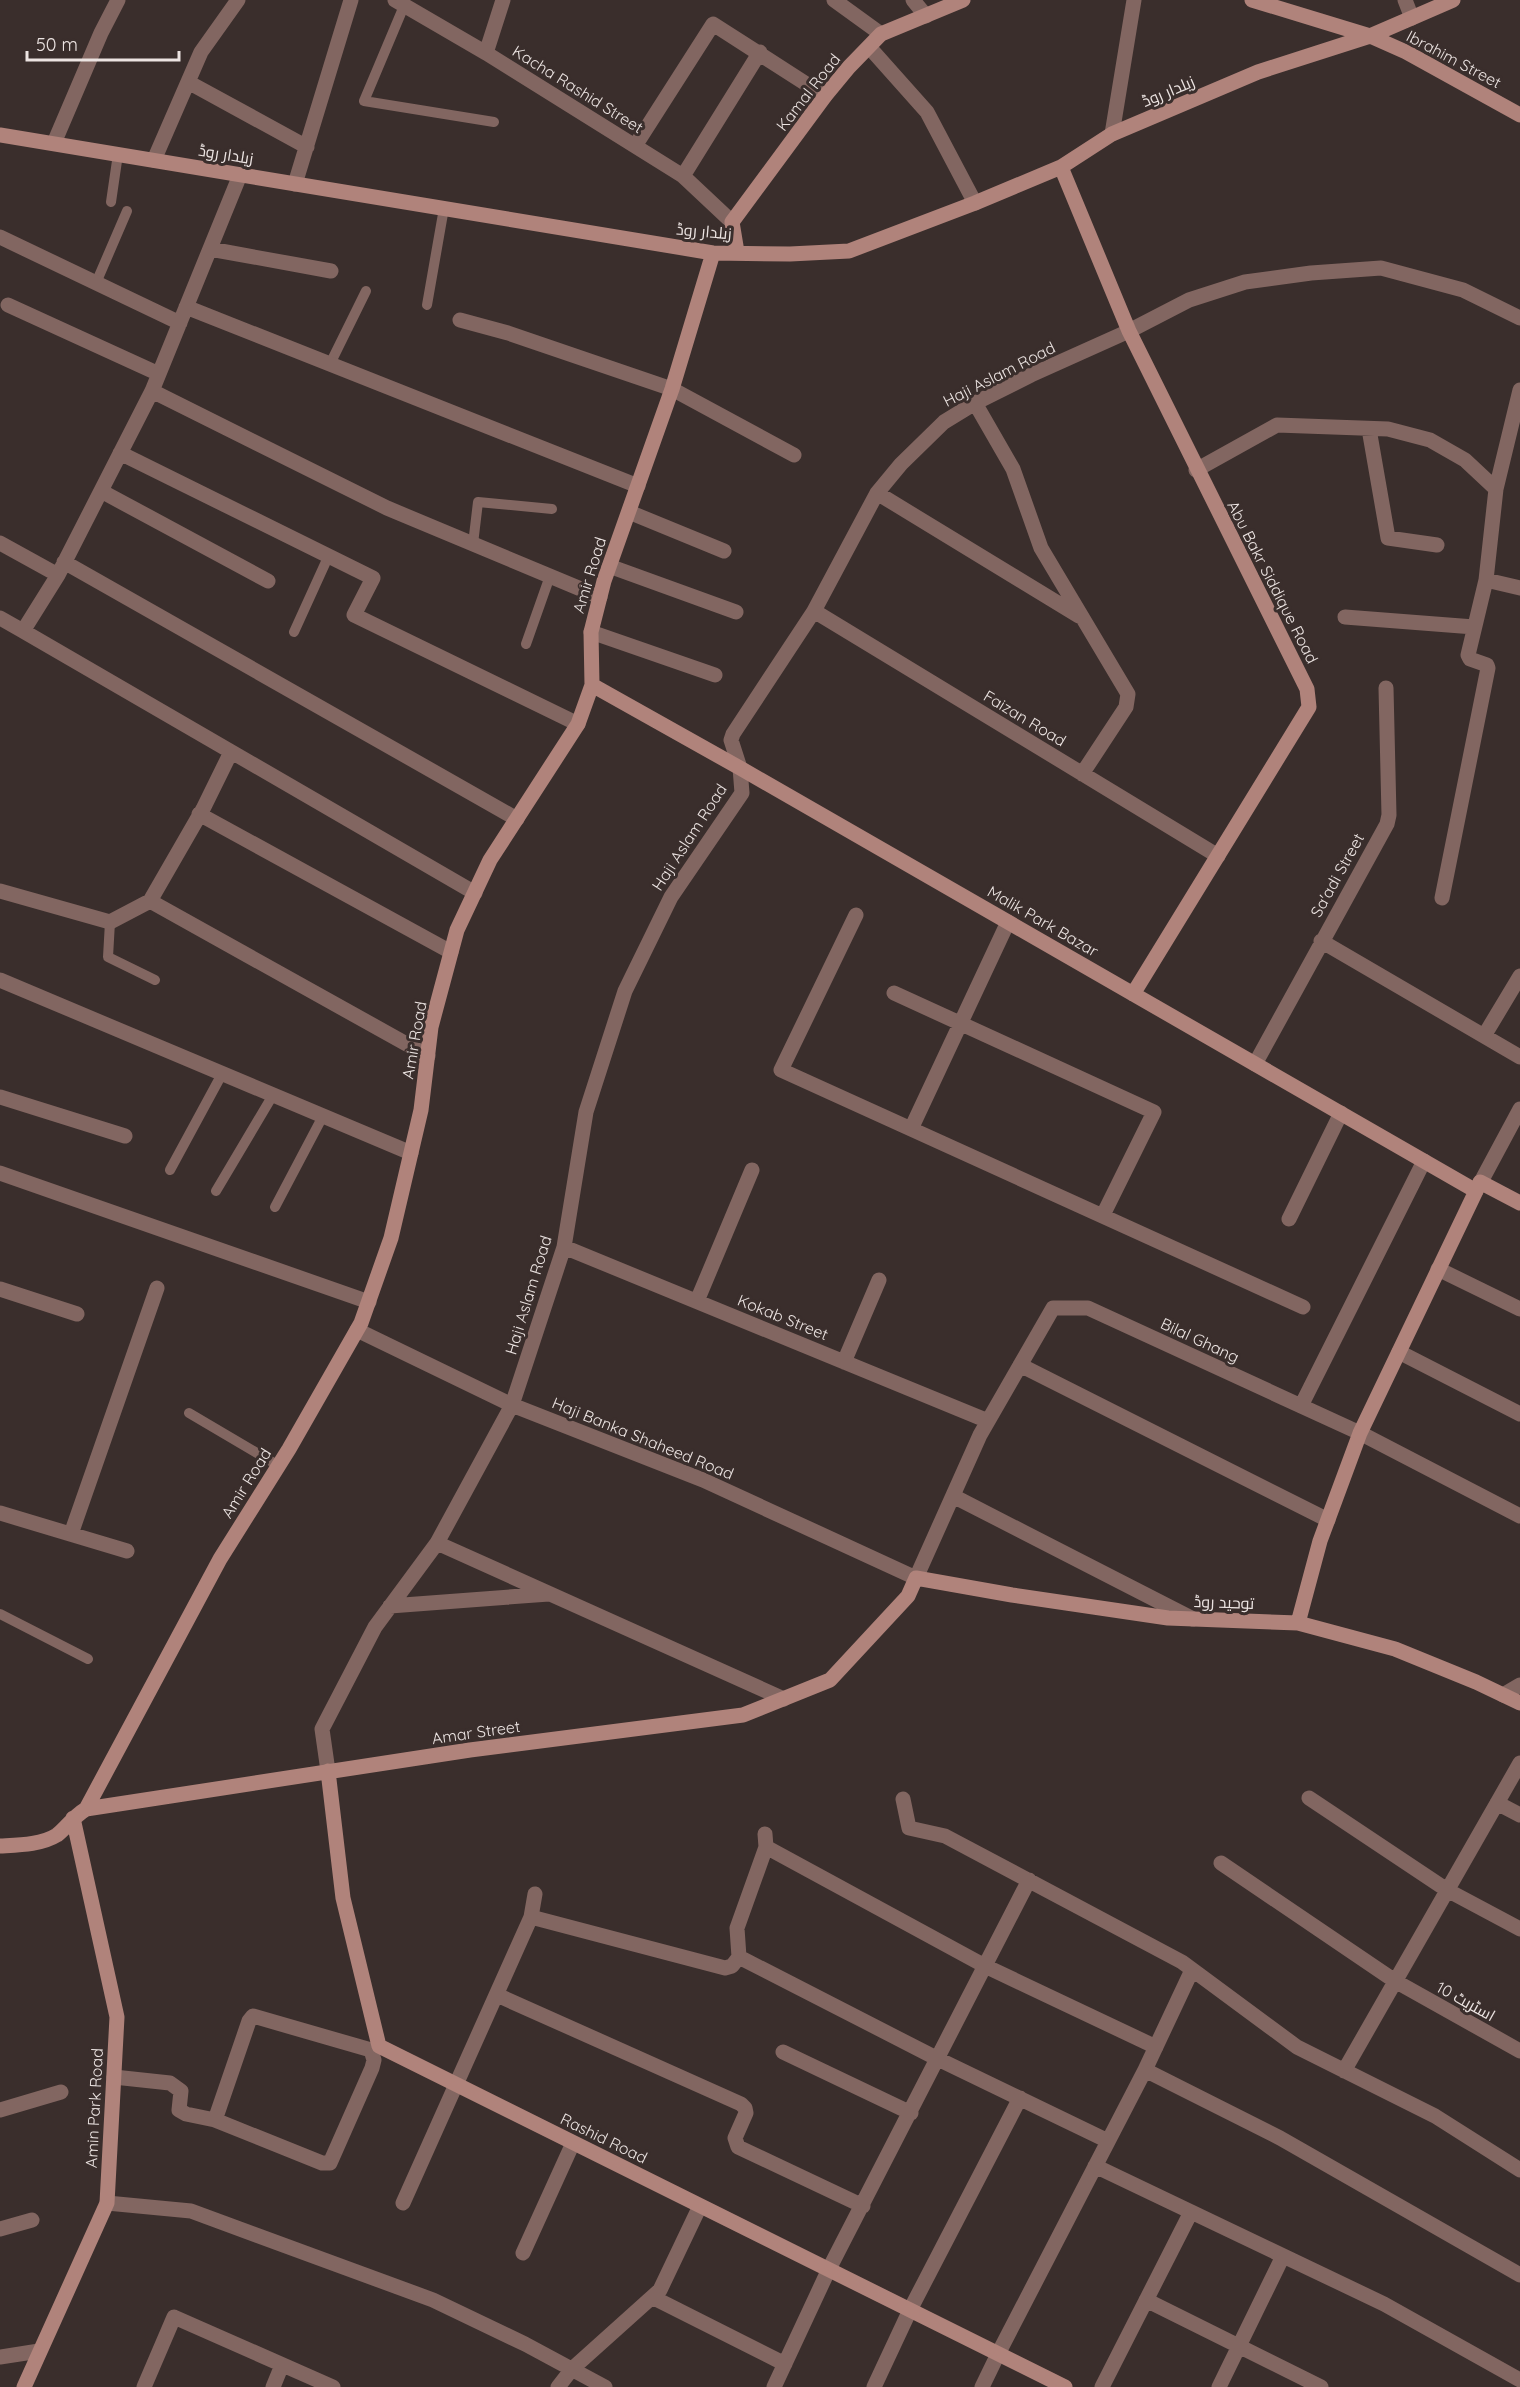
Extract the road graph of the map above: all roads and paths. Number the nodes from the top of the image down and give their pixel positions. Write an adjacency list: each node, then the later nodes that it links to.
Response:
1 (118, 0): 27 (street)
2 (238, 0): 21 (street)
3 (351, 0): 29 (street)
4 (503, 0): 19 (street)
5 (834, 0): 16 (street)
6 (913, 0): 14 (street)
7 (963, 0): 14 (street)
8 (1134, 0): 25 (street)
9 (1252, 0): 13 (street)
10 (1405, 0): 15 (street)
11 (1453, 0): 15 (street, زیلدار روڈ)
12 (399, 3): 19 (street, Kacha Rashid Street); 24 (lane)
13 (1281, 4): 17 (street)
14 (926, 16): 16 (street)
15 (1412, 18): 17 (street, زیلدار روڈ)
16 (881, 34): 18 (street, Kamal Road)
17 (1370, 36): 23 (street, Ibrahim Street); 25 (street, زیلدار روڈ)
18 (870, 48): 22 (street, Kamal Road); 37 (street)
19 (486, 52): 28 (street, Kacha Rashid Street)
20 (760, 52): 22 (street); 28 (street); 34 (street)
21 (188, 82): 29 (street); 31 (street)
22 (825, 96): 40 (street, Kamal Road)
23 (1520, 115)
24 (494, 122)
25 (1112, 134): 32 (street, زیلدار روڈ)
26 (0, 135): 27 (street, زیلدار روڈ)
27 (54, 143): 30 (street, زیلدار روڈ)
28 (635, 146): 34 (street, Kacha Rashid Street)
29 (307, 147): 35 (street)
30 (118, 154): 31 (street, زیلدار روڈ); 36 (lane)
31 (154, 160): 33 (street, زیلدار روڈ)
32 (1061, 167): 37 (street, زیلدار روڈ); 54 (street, Abu Bakr Siddique Road)
33 (240, 175): 35 (street, زیلدار روڈ); 42 (street)
34 (683, 176): 40 (street, Kacha Rashid Street)
35 (295, 184): 38 (street, زیلدار روڈ)
36 (111, 202)
37 (975, 203): 43 (street, زیلدار روڈ)
38 (444, 208): 44 (street, زیلدار روڈ); 49 (lane)
39 (127, 212): 46 (lane)
40 (732, 222): 43 (street)
41 (0, 237): 46 (street)
42 (210, 249): 45 (street); 50 (street)
43 (737, 252): 44 (street, زیلدار روڈ)
44 (713, 253): 57 (street, Amir Road)
45 (331, 271)
46 (96, 283): 53 (street)
47 (366, 291): 55 (lane)
48 (9, 305): 56 (street)
49 (427, 305)
50 (186, 307): 53 (street); 55 (street)
51 (1520, 318): 54 (street, Haji Aslam Road)
52 (460, 320): 57 (street)
53 (180, 323): 56 (street)
54 (1129, 331): 60 (street, Haji Aslam Road); 64 (street, Abu Bakr Siddique Road)
55 (330, 364): 65 (street)
56 (159, 374): 59 (street)
57 (672, 389): 63 (street); 65 (street, Amir Road)
58 (1520, 390): 66 (street)
59 (152, 391): 62 (street); 72 (street)
60 (975, 403): 68 (street, Haji Aslam Road); 87 (street)
61 (1369, 429): 64 (street); 66 (street); 73 (street)
62 (120, 453): 67 (street); 75 (street)
63 (794, 455)
64 (1196, 470): 102 (street, Abu Bakr Siddique Road)
65 (638, 486): 70 (street, Amir Road)
66 (1496, 489): 79 (street)
67 (101, 490): 77 (street); 80 (street)
68 (877, 493): 83 (street, Haji Aslam Road); 87 (street)
69 (552, 509): 72 (lane)
70 (629, 512): 74 (street); 76 (street, Amir Road)
71 (0, 543): 77 (street)
72 (474, 544): 78 (street)
73 (1437, 545)
74 (724, 551)
75 (329, 555): 90 (lane); 96 (street)
76 (609, 566): 82 (street, Amir Road); 84 (street)
77 (61, 568): 89 (street); 101 (street)
78 (550, 576): 82 (street); 92 (lane)
79 (1486, 579): 81 (street); 88 (street)
80 (268, 581)
81 (1520, 588)
82 (600, 597): 91 (street, Amir Road)
83 (814, 611): 98 (street, Haji Aslam Road); 99 (street, Faizan Road)
84 (736, 612)
85 (1344, 617): 88 (street)
86 (0, 618): 89 (street)
87 (1082, 618): 99 (street)
88 (1474, 627): 105 (street)
89 (23, 631): 97 (street)
90 (294, 632)
91 (591, 632): 93 (street); 94 (street, Amir Road)
92 (526, 644)
93 (715, 675)
94 (592, 685): 96 (street, Amir Road); 98 (street, Malik Park Bazar)
95 (1386, 688): 110 (street, Sa'adi Street)
96 (578, 724): 101 (street, Amir Road)
97 (231, 752): 100 (street); 104 (street)
98 (740, 768): 109 (street, Malik Park Bazar); 141 (street, Haji Aslam Road)
99 (1082, 774): 102 (street, Faizan Road)
100 (200, 814): 106 (street); 111 (street)
101 (518, 819): 104 (street, Amir Road)
102 (1218, 856): 116 (street, Abu Bakr Siddique Road)
103 (0, 891): 108 (street)
104 (475, 893): 111 (street, Amir Road)
105 (1442, 898)
106 (150, 901): 108 (street); 119 (street)
107 (856, 915): 128 (street)
108 (110, 922): 114 (lane)
109 (1008, 922): 116 (street, Malik Park Bazar); 117 (street)
110 (1321, 942): 118 (street); 121 (street, Sa'adi Street)
111 (452, 952): 119 (street, Amir Road)
112 (1520, 976): 118 (street)
113 (0, 980): 122 (street)
114 (155, 980)
115 (894, 993): 117 (street)
116 (1133, 994): 121 (street, Malik Park Bazar)
117 (961, 1022): 128 (street); 139 (street)
118 (1484, 1036): 120 (street)
119 (428, 1056): 130 (street, Amir Road)
120 (1520, 1057)
121 (1255, 1064): 126 (street, Malik Park Bazar)
122 (222, 1074): 123 (street); 132 (lane)
123 (273, 1095): 127 (street); 136 (lane)
124 (0, 1097): 129 (street)
125 (1520, 1109): 135 (street)
126 (1341, 1113): 131 (street, Malik Park Bazar); 140 (street)
127 (323, 1116): 130 (street); 138 (lane)
128 (911, 1129): 139 (street)
129 (125, 1136)
130 (411, 1153): 147 (street, Amir Road)
131 (1424, 1161): 135 (street, Malik Park Bazar); 156 (street)
132 (170, 1170)
133 (752, 1170): 146 (street)
134 (0, 1173): 147 (street)
135 (1478, 1187): 137 (street, Malik Park Bazar); 142 (street)
136 (216, 1191)
137 (1520, 1203)
138 (275, 1208)
139 (1103, 1215): 148 (street)
140 (1289, 1219)
141 (564, 1247): 146 (street, Kokab Street); 155 (street, Haji Aslam Road)
142 (1438, 1269): 149 (street); 152 (street)
143 (879, 1280): 153 (street)
144 (157, 1288): 166 (street)
145 (0, 1289): 150 (street)
146 (697, 1301): 153 (street, Kokab Street)
147 (369, 1302): 151 (street, Amir Road)
148 (1303, 1307)
149 (1520, 1310)
150 (77, 1314)
151 (357, 1330): 155 (street, Haji Banka Shaheed Road); 161 (street, Amir Road)
152 (1399, 1352): 158 (street); 160 (street)
153 (844, 1362): 159 (street, Kokab Street)
154 (1020, 1365): 156 (street, Bilal Ghang); 159 (street, Bilal Ghang); 165 (street)
155 (512, 1406): 167 (street, Haji Aslam Road); 169 (street, Haji Banka Shaheed Road)
156 (1301, 1406): 160 (street, Bilal Ghang)
157 (189, 1413): 161 (lane)
158 (1520, 1414)
159 (988, 1421): 162 (street, Bilal Ghang)
160 (1360, 1433): 164 (street, Bilal Ghang); 165 (street)
161 (279, 1466): 185 (street, Amir Road)
162 (953, 1496): 169 (street, Bilal Ghang); 173 (street)
163 (0, 1513): 166 (street)
164 (1520, 1516)
165 (1328, 1520): 174 (street)
166 (71, 1534): 168 (street)
167 (437, 1543): 170 (street); 171 (street, Haji Aslam Road)
168 (127, 1551)
169 (916, 1578): 173 (street, توحید روڈ); 178 (street, Amar Street)
170 (552, 1594): 171 (street); 178 (street)
171 (390, 1606): 181 (street, Haji Aslam Road)
172 (0, 1614): 175 (lane)
173 (1193, 1619): 174 (street, توحید روڈ)
174 (1298, 1623): 177 (street, توحید روڈ)
175 (88, 1659)
176 (1520, 1686): 177 (street)
177 (1503, 1695): 179 (street, توحید روڈ)
178 (784, 1698): 181 (street, Amar Street)
179 (1520, 1703)
180 (1520, 1763): 184 (street)
181 (328, 1771): 185 (street, Amar Street); 200 (street)
182 (1309, 1798): 190 (street)
183 (903, 1799): 189 (street)
184 (1497, 1803): 186 (street); 190 (street)
185 (79, 1813): 187 (street); 206 (street, Amin Park Road)
186 (1520, 1815)
187 (0, 1846)
188 (1221, 1863): 197 (street, اسٹریٹ 10)
189 (1029, 1880): 195 (street); 196 (street)
190 (1447, 1890): 193 (street); 197 (street)
191 (535, 1894): 192 (street)
192 (531, 1917): 194 (street); 198 (street)
193 (1520, 1929)
194 (739, 1957): 195 (street); 203 (street)
195 (985, 1966): 199 (street); 203 (street)
196 (1192, 1970): 199 (street); 205 (street)
197 (1395, 1981): 201 (street, اسٹریٹ 10); 205 (street)
198 (497, 1995): 207 (street); 220 (street)
199 (1156, 2047): 204 (street)
200 (375, 2048): 207 (street, Rashid Road); 212 (street); 212 (street)
201 (1520, 2051)
202 (783, 2052): 211 (street)
203 (938, 2059): 209 (street); 211 (street)
204 (1145, 2070): 213 (street); 227 (street)
205 (1344, 2070): 216 (street)
206 (114, 2077): 212 (street); 217 (street, Amin Park Road)
207 (457, 2085): 214 (street, Rashid Road); 218 (street)
208 (61, 2092): 210 (street)
209 (1020, 2098): 213 (street); 230 (street)
210 (0, 2110)
211 (910, 2113): 220 (street)
212 (215, 2120)
213 (1108, 2141): 215 (street)
214 (573, 2143): 219 (street, Rashid Road); 224 (street)
215 (1095, 2166): 221 (street); 233 (street)
216 (1520, 2170)
217 (107, 2202): 232 (street, Amin Park Road); 237 (street)
218 (404, 2203)
219 (700, 2206): 226 (street, Rashid Road); 228 (street)
220 (863, 2206): 226 (street)
221 (1191, 2212): 225 (street); 229 (street)
222 (32, 2220): 223 (street)
223 (0, 2229)
224 (523, 2253)
225 (1283, 2256): 231 (street); 238 (street)
226 (829, 2269): 230 (street, Rashid Road); 235 (street)
227 (1520, 2275)
228 (652, 2297): 235 (street); 237 (street)
229 (1146, 2300): 231 (street); 249 (street)
230 (910, 2310): 233 (street, Rashid Road); 246 (street)
231 (1239, 2346): 250 (street); 251 (street)
232 (39, 2351): 234 (street); 239 (street, Amin Park Road)
233 (998, 2354): 247 (street); 248 (street, Rashid Road)
234 (0, 2357)
235 (785, 2364): 245 (street)
236 (282, 2365): 240 (street); 241 (street); 242 (street)
237 (572, 2369): 243 (street); 244 (street)
238 (1520, 2380)
239 (24, 2387)
240 (144, 2387)
241 (273, 2387)
242 (333, 2387)
243 (558, 2387)
244 (605, 2387)
245 (774, 2387)
246 (874, 2387)
247 (982, 2387)
248 (1065, 2387)
249 (1102, 2387)
250 (1219, 2387)
251 (1321, 2387)

